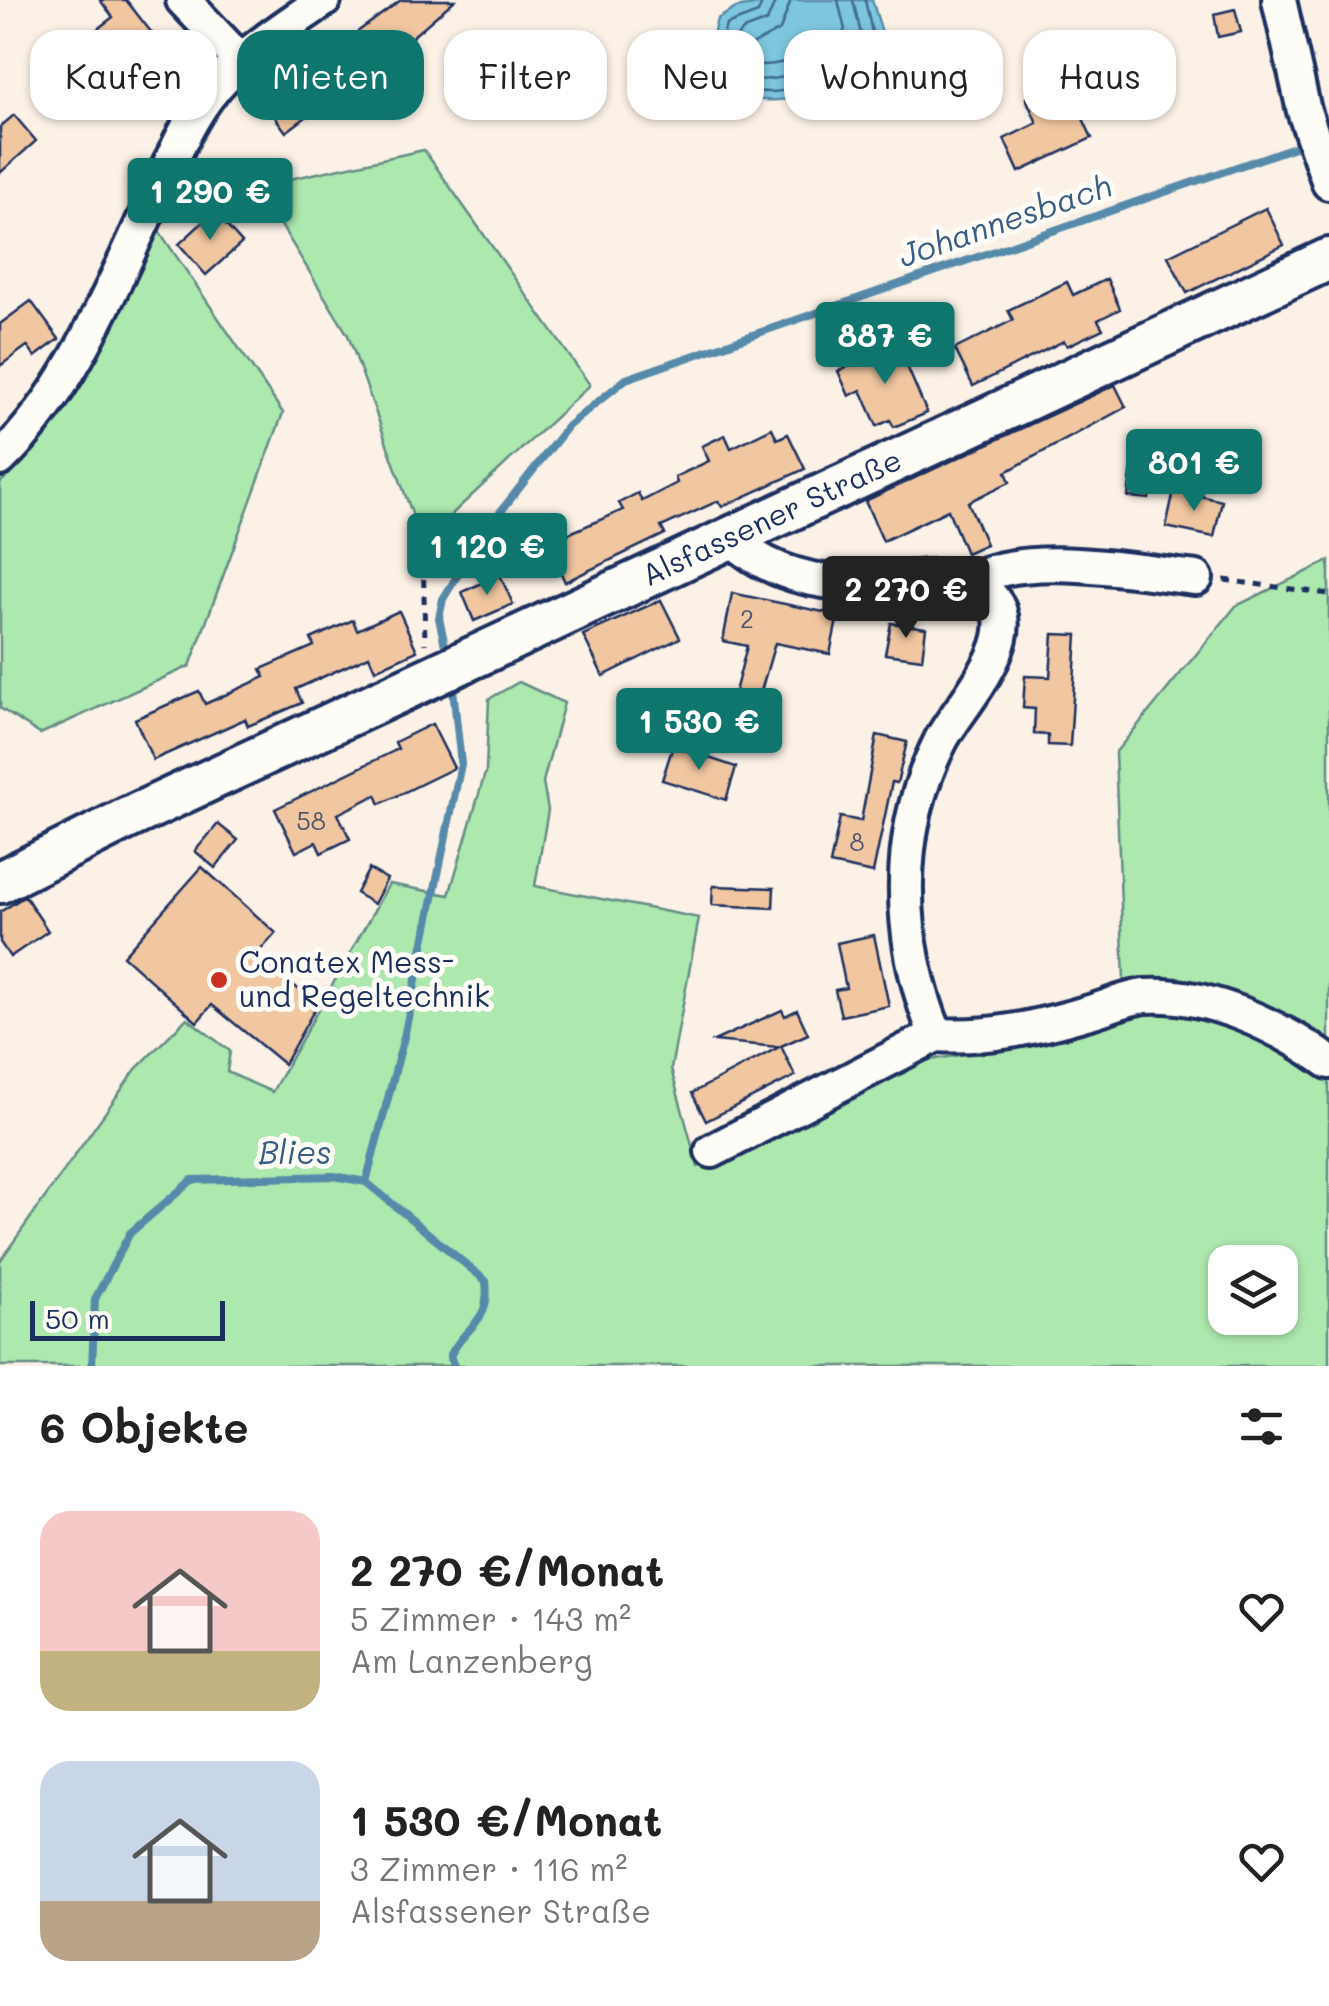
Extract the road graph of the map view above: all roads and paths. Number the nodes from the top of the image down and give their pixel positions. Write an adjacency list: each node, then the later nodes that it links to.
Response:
1 (183, 0): 5 (street)
2 (324, 0): 4 (street)
3 (1279, 0): 7 (street)
4 (281, 30)
5 (237, 57)
6 (237, 61): 9 (street)
7 (1324, 170)
8 (1329, 259): 10 (main road, Alsfassener Straße)
9 (0, 460)
10 (730, 537): 13 (street); 15 (main road, Alsfassener Straße)
11 (423, 547): 15 (path)
12 (1196, 578): 13 (street); 14 (path)
13 (967, 582): 17 (street)
14 (1329, 594)
15 (430, 677): 16 (main road, Alsfassener Straße)
16 (0, 882)
17 (936, 1034): 18 (street); 19 (street)
18 (1329, 1062)
19 (712, 1150)

